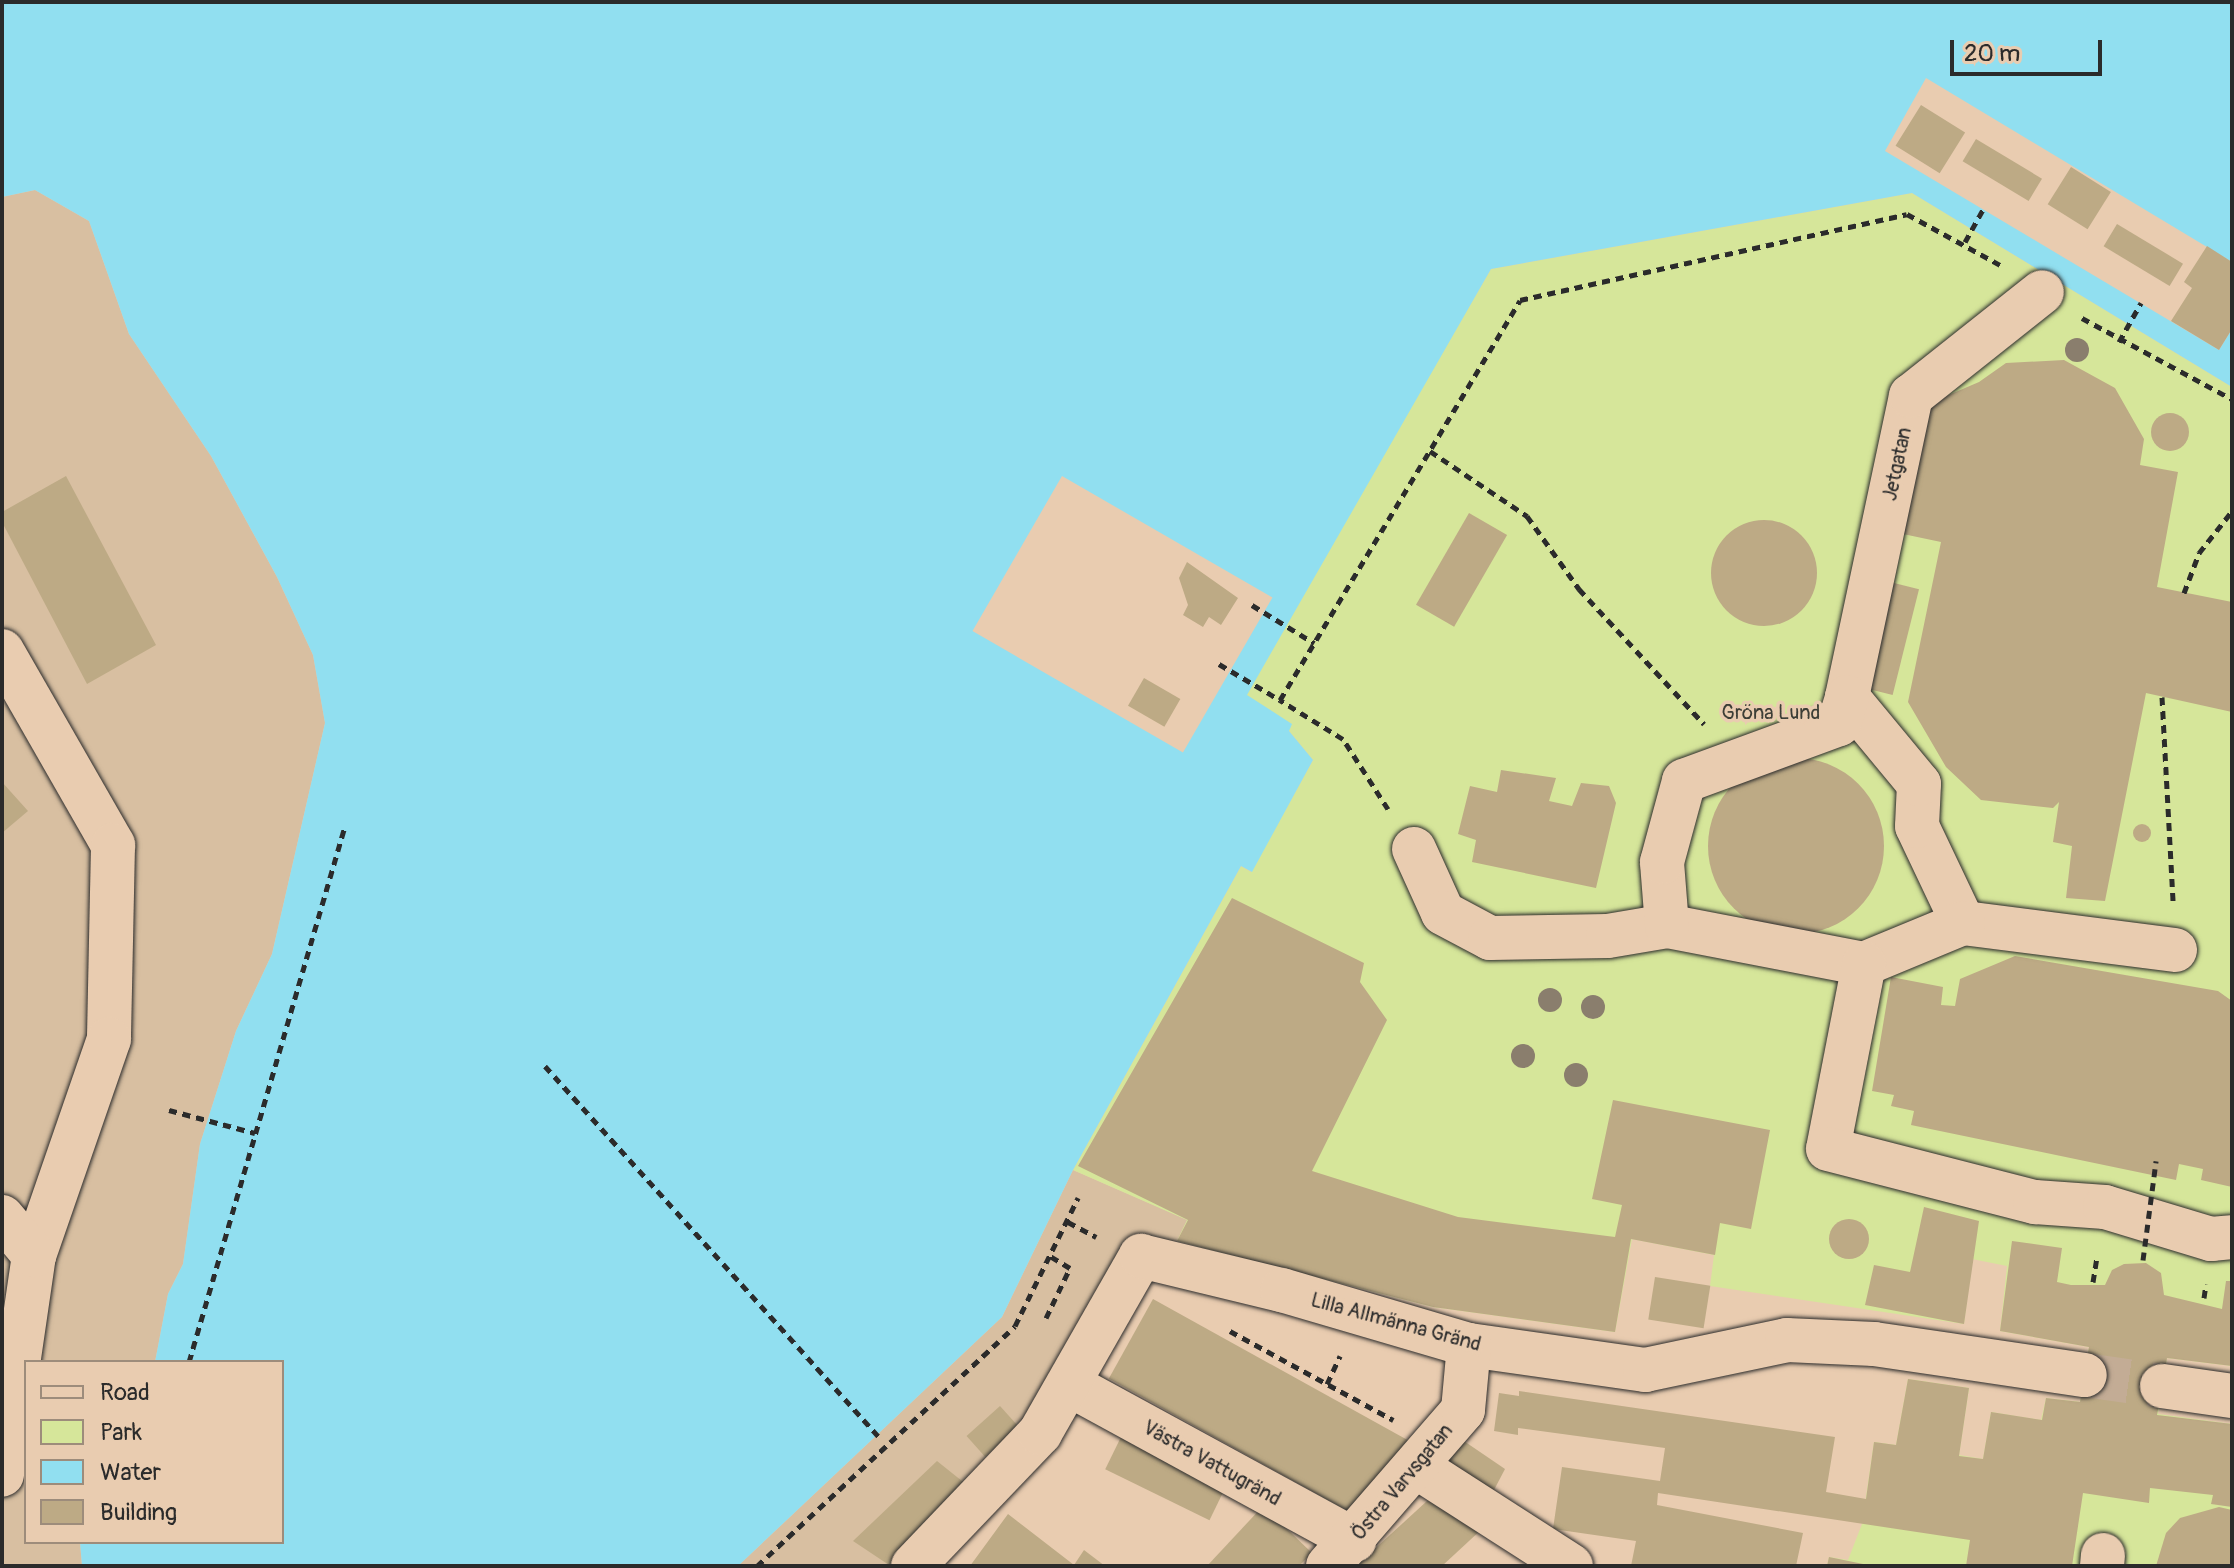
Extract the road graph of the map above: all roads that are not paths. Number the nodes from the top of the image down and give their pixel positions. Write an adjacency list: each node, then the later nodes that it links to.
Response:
1 (2042, 292): 3 (street, Jetgatan)
2 (2, 651): 11 (street)
3 (1843, 711): 5 (street); 6 (street)
4 (1414, 849): 6 (street)
5 (1963, 923): 7 (street); 8 (street)
6 (1667, 926): 8 (street)
7 (2175, 950)
8 (1864, 964): 10 (street)
9 (2, 1217): 11 (street)
10 (2232, 1237)
11 (34, 1255): 18 (street)
12 (1469, 1345): 13 (street, Lilla Allmänna Gränd); 14 (street, Lilla Allmänna Gränd); 17 (street, Östra Varvsgatan)
13 (2085, 1375)
14 (1070, 1385): 19 (street, Västra Vattugränd); 20 (street, Lilla Allmänna Gränd)
15 (2162, 1386): 16 (street)
16 (2232, 1396)
17 (1426, 1455): 19 (street, Östra Varvsgatan); 21 (street)
18 (2, 1475)
19 (1341, 1553)
20 (913, 1566)
21 (1571, 1566)

